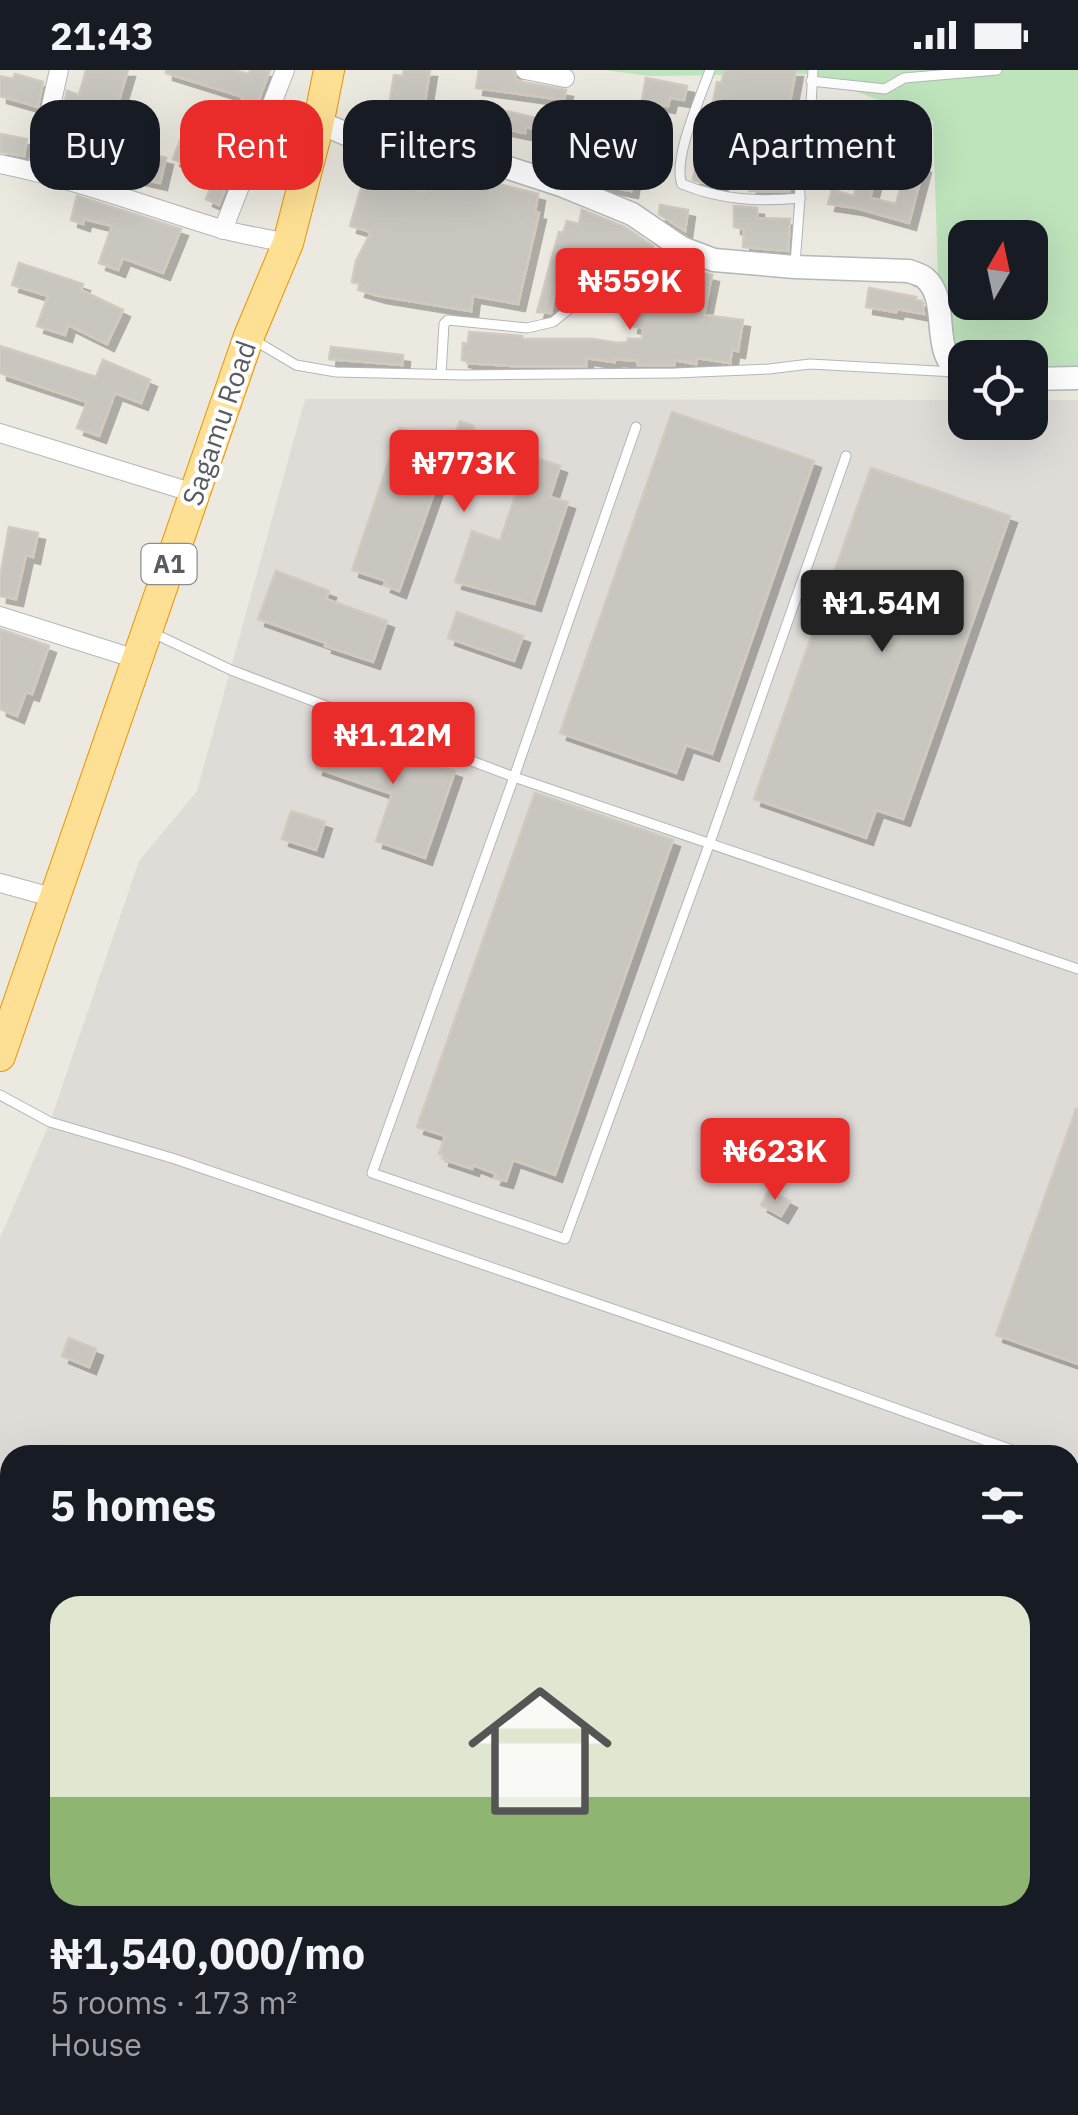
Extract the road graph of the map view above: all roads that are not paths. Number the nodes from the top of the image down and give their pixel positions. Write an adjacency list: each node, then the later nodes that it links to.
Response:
1 (59, 70): 9 (street)
2 (285, 70): 17 (street)
3 (329, 70): 10 (highway, Sagamu Road / A1)
4 (710, 70): 16 (lane)
5 (997, 70): 7 (lane)
6 (530, 71): 8 (street)
7 (812, 75): 16 (lane)
8 (565, 78)
9 (52, 100)
10 (323, 100)
11 (323, 124): 19 (street)
12 (0, 164): 13 (street)
13 (30, 171)
14 (94, 190): 17 (street)
15 (301, 190): 18 (highway, Sagamu Road / A1)
16 (800, 198): 20 (lane)
17 (223, 230): 18 (street)
18 (288, 243): 21 (highway, Sagamu Road / A1)
19 (682, 248): 20 (street); 24 (lane)
20 (794, 266): 22 (street)
21 (249, 336): 24 (lane); 30 (highway, Sagamu Road / A1)
22 (948, 359)
23 (948, 373): 24 (lane)
24 (441, 374)
25 (1048, 378): 26 (street)
26 (1078, 378)
27 (636, 427): 34 (lane)
28 (0, 433): 30 (street)
29 (846, 456): 35 (lane)
30 (194, 492): 32 (highway, Sagamu Road / A1)
31 (0, 616): 33 (street)
32 (146, 630): 33 (highway, Sagamu Road / A1); 34 (lane)
33 (136, 659): 37 (highway, Sagamu Road / A1)
34 (514, 777): 35 (lane); 35 (lane)
35 (709, 846): 38 (lane)
36 (0, 883): 37 (street)
37 (55, 898): 39 (highway, Sagamu Road / A1)
38 (1078, 969)
39 (0, 1056)
40 (0, 1095): 41 (lane)
41 (998, 1445)

